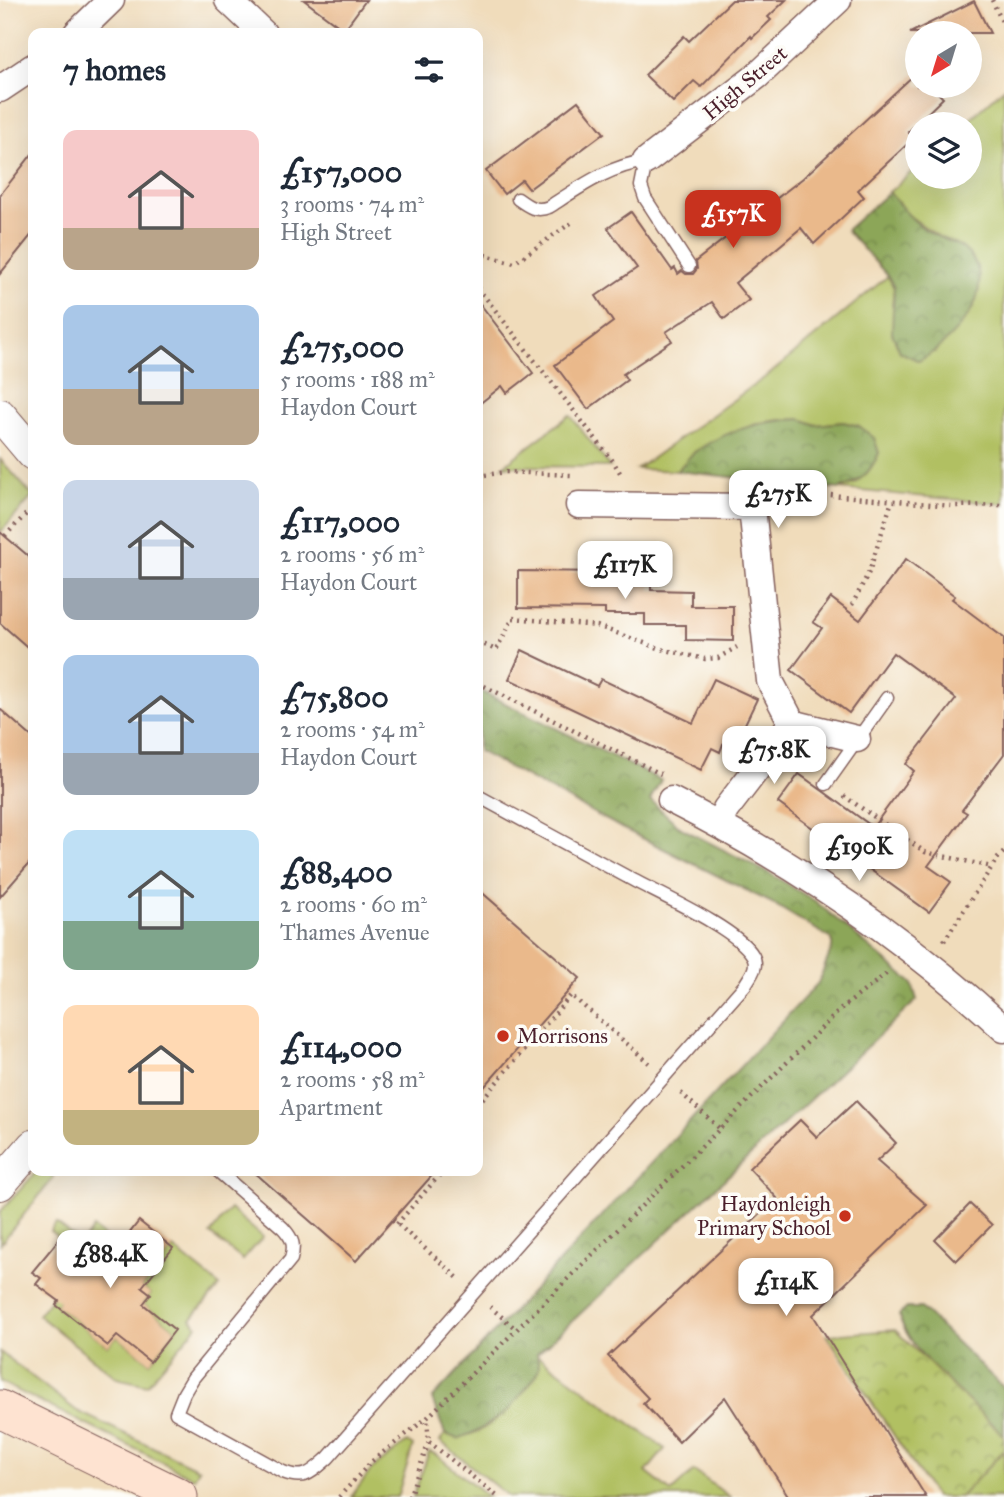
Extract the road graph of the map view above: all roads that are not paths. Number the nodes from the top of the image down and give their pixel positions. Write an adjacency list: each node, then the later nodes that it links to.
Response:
1 (111, 0): 4 (street)
2 (228, 0): 5 (street)
3 (838, 0): 8 (street, High Street)
4 (82, 28)
5 (259, 28)
6 (28, 70): 7 (street)
7 (0, 89)
8 (646, 160): 9 (lane); 10 (lane)
9 (518, 199)
10 (689, 266)
11 (0, 415): 12 (street)
12 (28, 448)
13 (579, 505): 15 (street)
14 (887, 698): 16 (lane)
15 (792, 723): 16 (street); 20 (street)
16 (857, 739): 17 (lane)
17 (826, 784)
18 (670, 789): 20 (street)
19 (483, 799): 23 (lane)
20 (718, 824): 21 (street)
21 (1004, 1029)
22 (28, 1152): 24 (street)
23 (224, 1176)
24 (0, 1184)
25 (0, 1409): 26 (main road)
26 (179, 1497)

